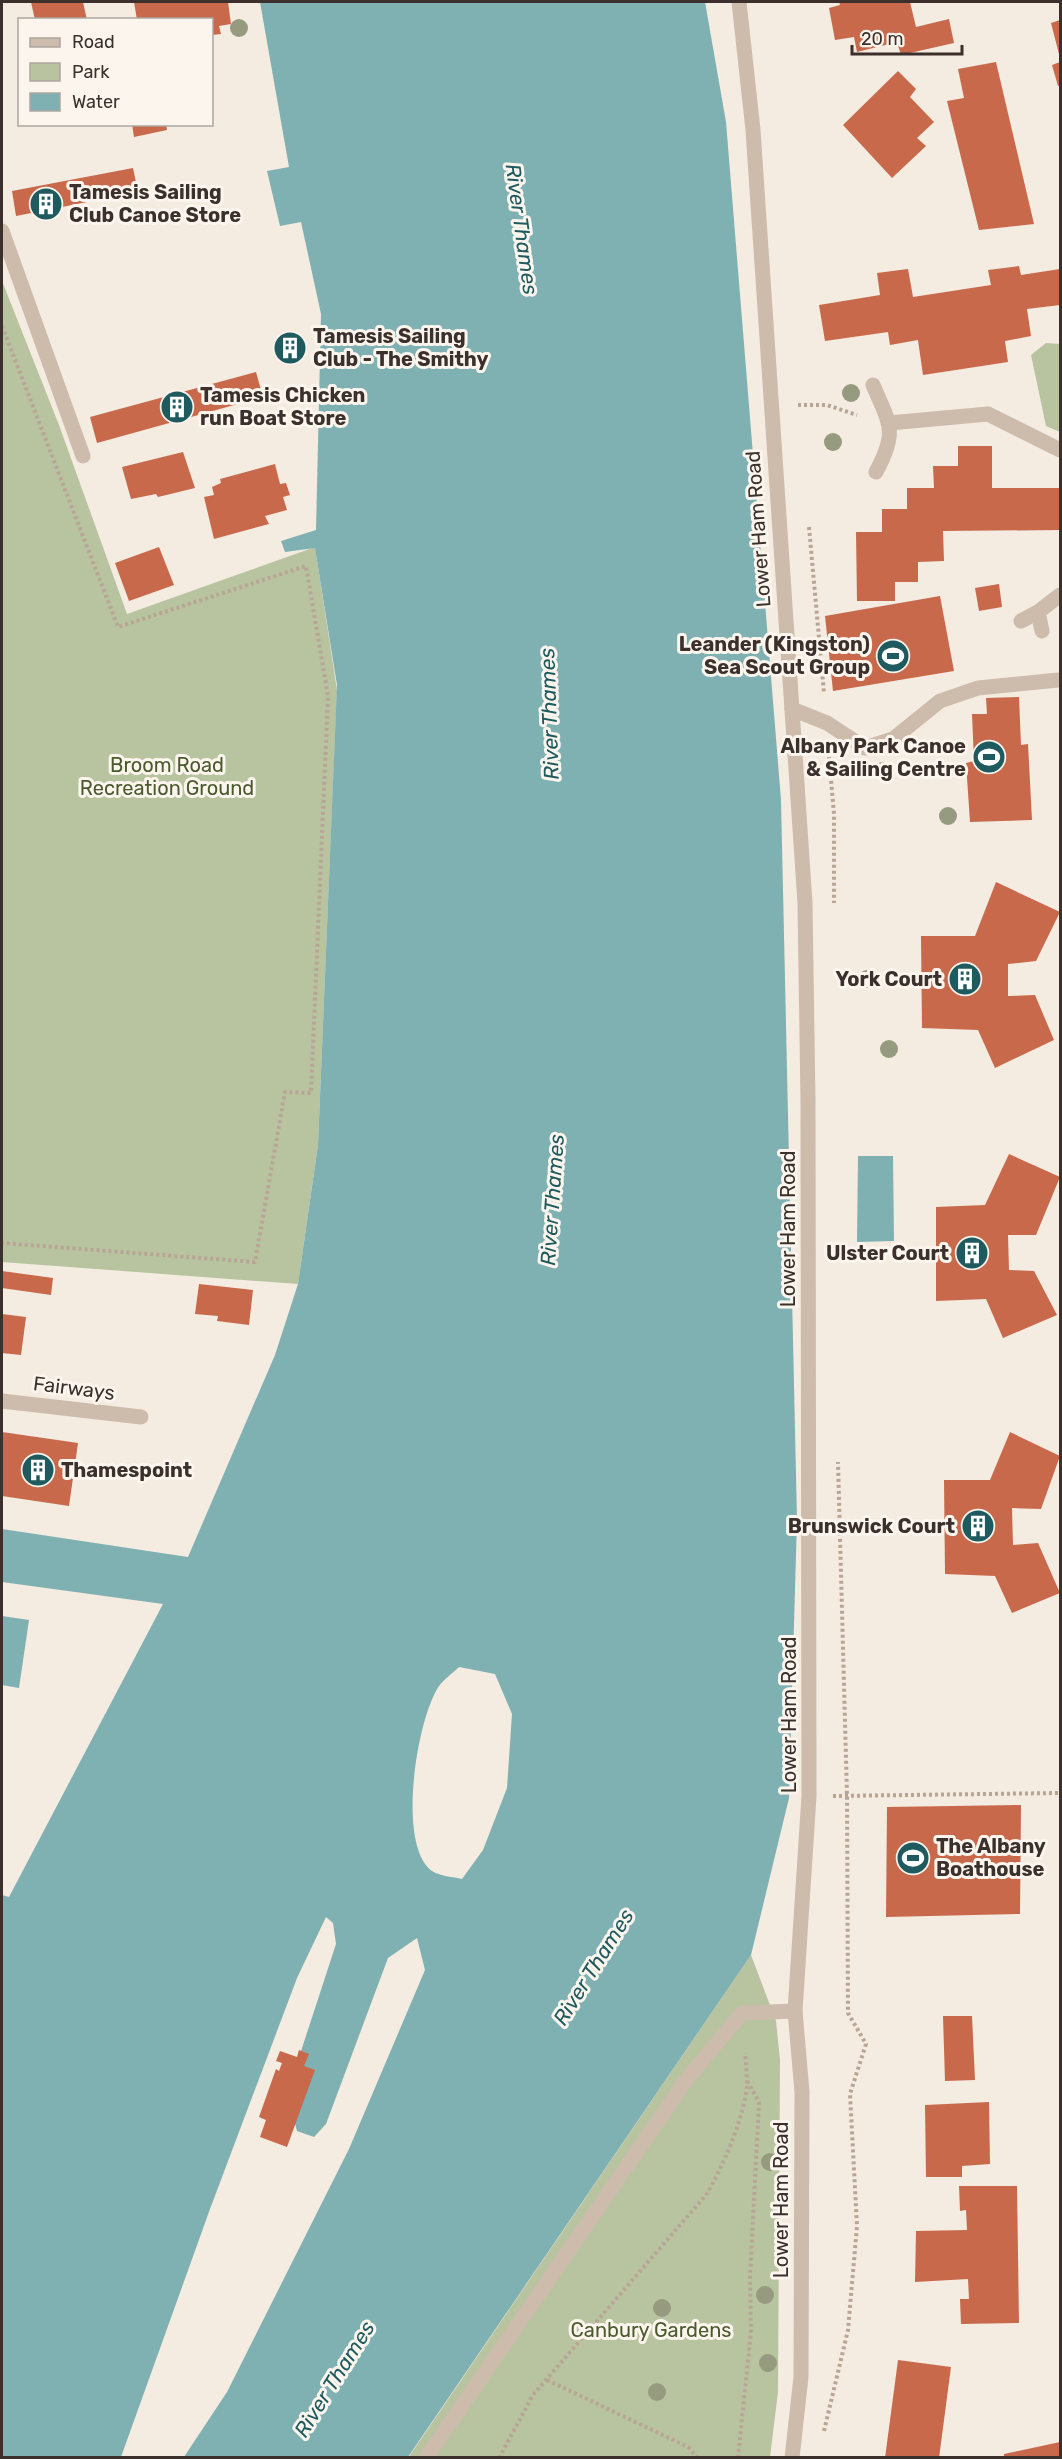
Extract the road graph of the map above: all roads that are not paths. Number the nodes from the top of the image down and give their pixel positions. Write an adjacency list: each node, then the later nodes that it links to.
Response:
1 (739, 2): 13 (street, Lower Ham Road)
2 (2, 231): 6 (street)
3 (873, 385): 4 (street)
4 (890, 423): 5 (street); 7 (street)
5 (1060, 450)
6 (83, 456)
7 (876, 472)
8 (1060, 595): 9 (street)
9 (1038, 612): 10 (street); 11 (street)
10 (1021, 621)
11 (1042, 631)
12 (1058, 680): 13 (street)
13 (792, 708): 16 (street, Lower Ham Road)
14 (2, 1401): 15 (street, Fairways)
15 (141, 1418)
16 (795, 2011): 17 (street); 18 (street, Lower Ham Road)
17 (426, 2457)
18 (792, 2457)

